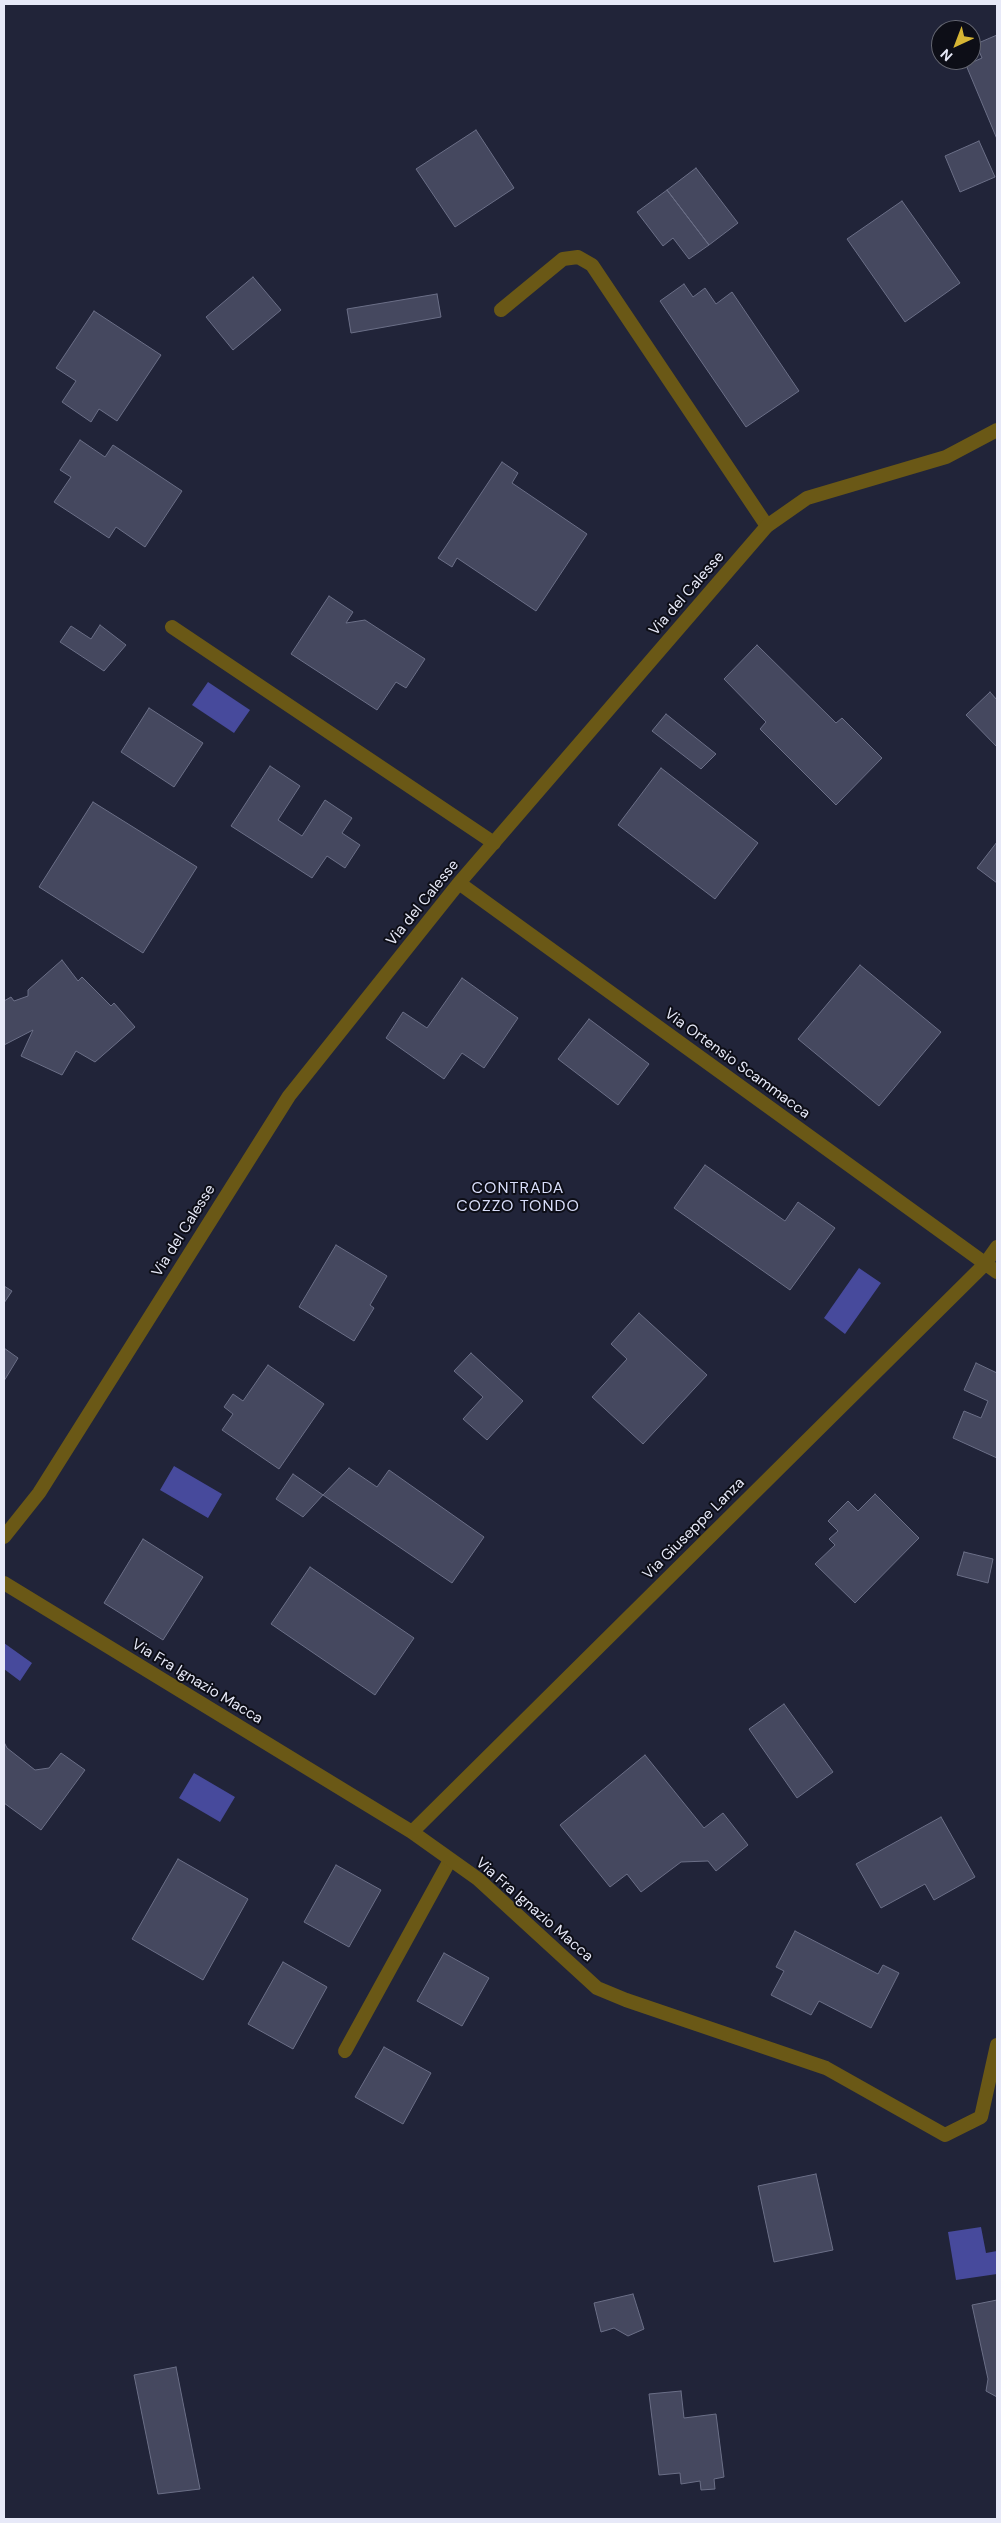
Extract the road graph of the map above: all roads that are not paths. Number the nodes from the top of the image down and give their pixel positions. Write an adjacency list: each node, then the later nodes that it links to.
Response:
1 (501, 310): 3 (street)
2 (997, 430): 3 (street, Via del Calesse)
3 (766, 526): 5 (street, Via del Calesse)
4 (172, 627): 5 (street)
5 (494, 843): 6 (street, Via del Calesse)
6 (459, 883): 8 (street, Via Ortensio Scammacca); 9 (street, Via del Calesse)
7 (997, 1247): 8 (street, Via Giuseppe Lanza)
8 (991, 1268): 11 (street, Via Giuseppe Lanza)
9 (4, 1536)
10 (4, 1583): 11 (street, Via Fra Ignazio Macca)
11 (412, 1832): 12 (street, Via Fra Ignazio Macca)
12 (450, 1860): 13 (street, Via Fra Ignazio Macca); 14 (street)
13 (997, 2045)
14 (345, 2051)

